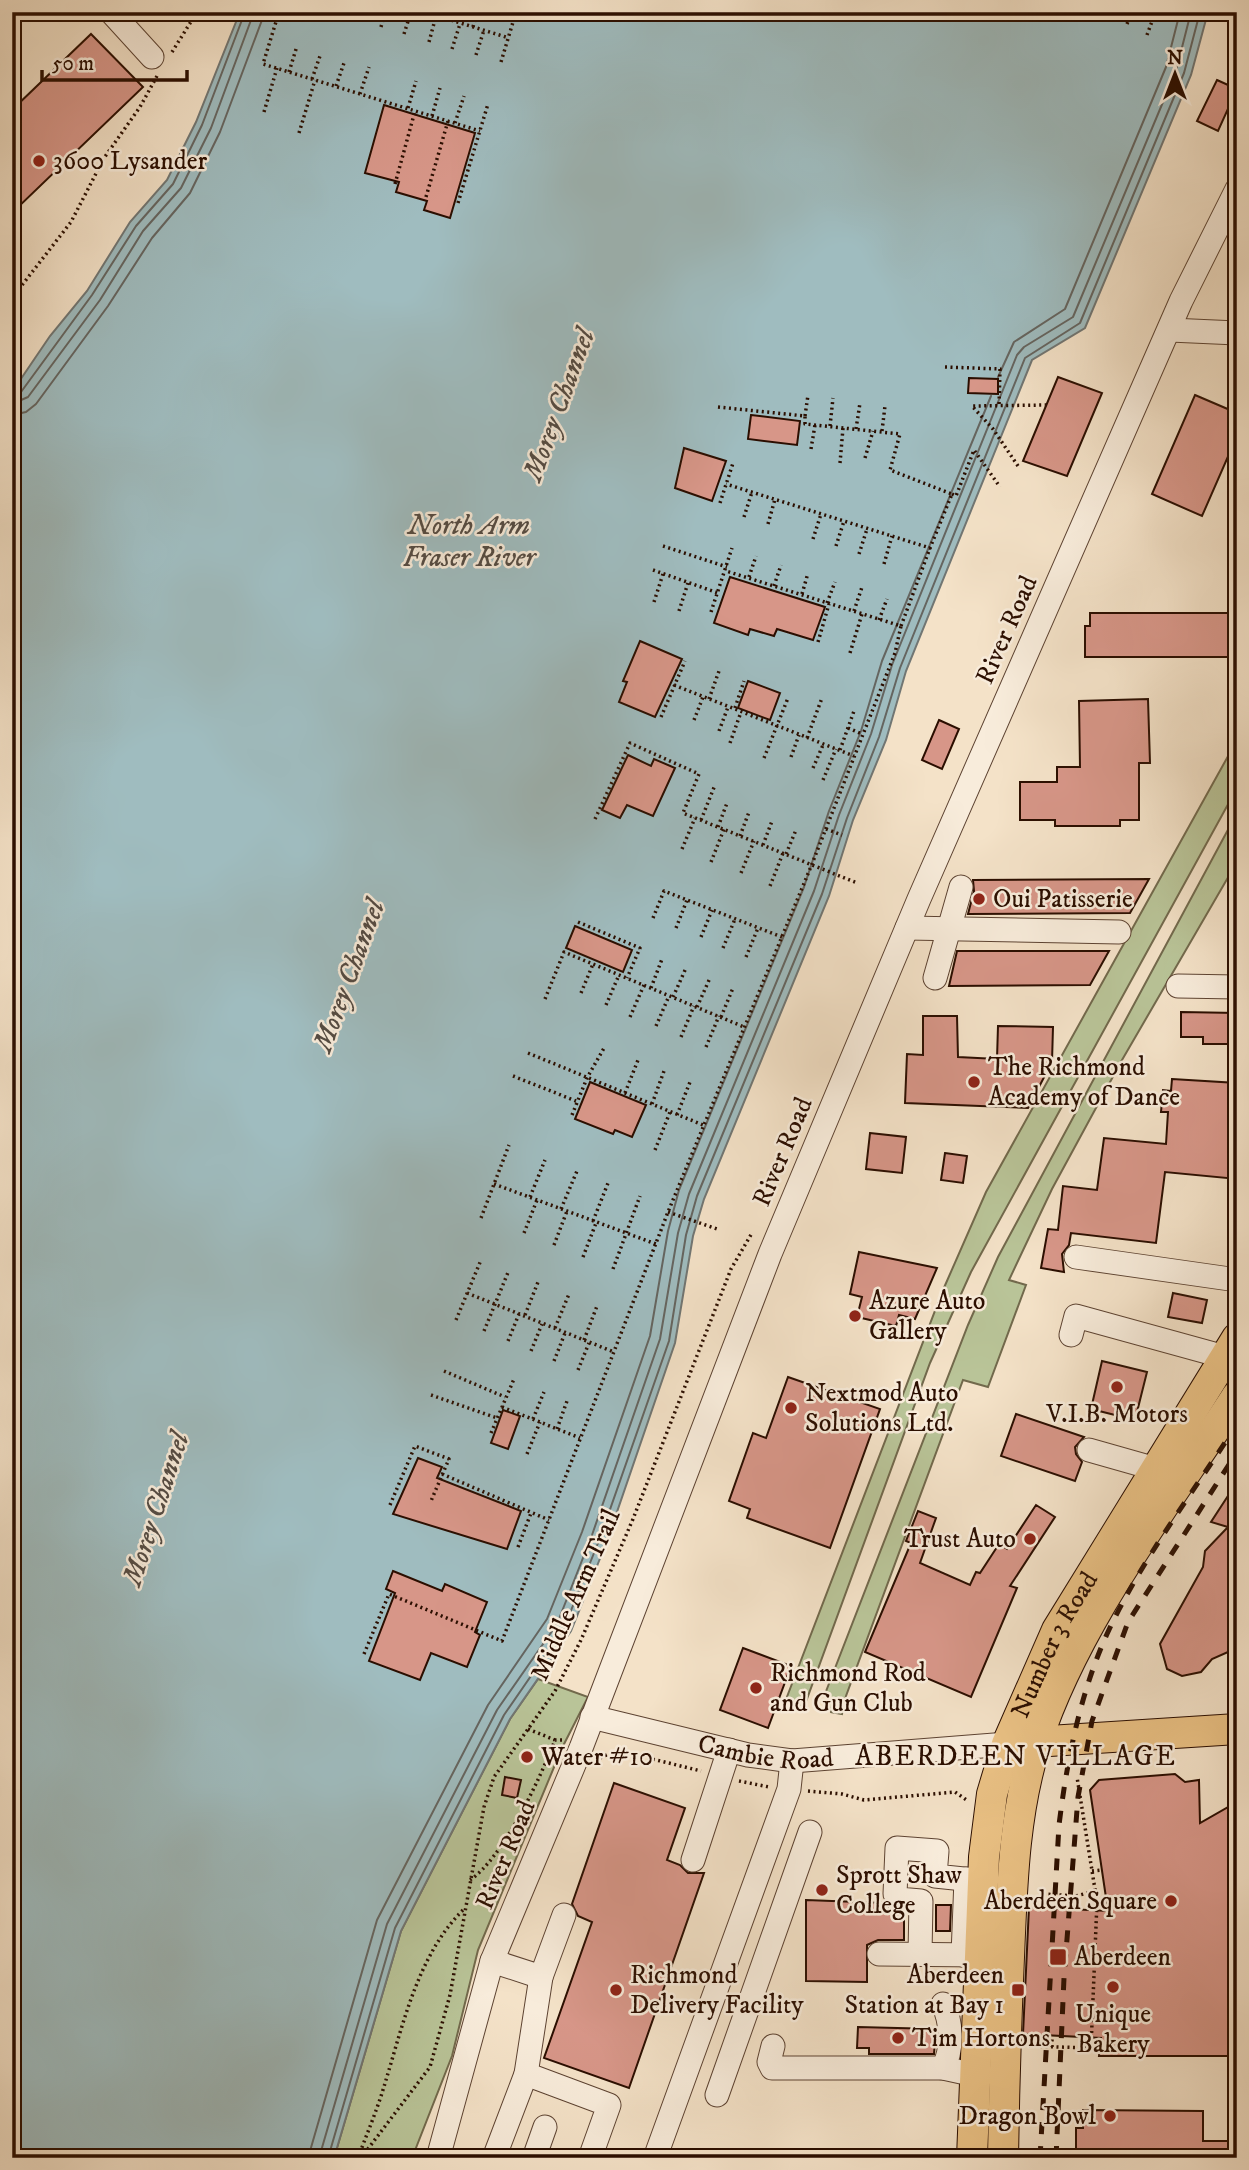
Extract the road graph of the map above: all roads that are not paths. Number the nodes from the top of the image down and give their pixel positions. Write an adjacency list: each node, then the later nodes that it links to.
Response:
1 (111, 12): 2 (street)
2 (162, 60)
3 (1237, 190): 4 (street, River Road)
4 (1170, 330): 5 (street); 7 (street, River Road)
5 (1237, 333)
6 (961, 887): 8 (street)
7 (907, 928): 8 (street); 20 (street, River Road)
8 (947, 930): 9 (street); 10 (street)
9 (1119, 932)
10 (935, 978)
11 (1178, 986): 12 (street)
12 (1237, 987)
13 (1076, 1257): 14 (street)
14 (1237, 1280)
15 (1071, 1335): 16 (street)
16 (1231, 1348): 19 (main road, Number 3 Road)
17 (1237, 1396): 22 (main road, Number 3 Road)
18 (1089, 1450): 19 (street)
19 (1156, 1469): 23 (main road, Number 3 Road)
20 (592, 1717): 24 (street, Cambie Road); 35 (street, River Road)
21 (1237, 1729): 22 (main road, Cambie Road)
22 (1037, 1742): 23 (main road, Cambie Road); 52 (main road, Number 3 Road)
23 (1007, 1744): 25 (street, Cambie Road); 29 (main road, Number 3 Road)
24 (729, 1750): 25 (street, Cambie Road); 27 (street)
25 (792, 1761): 37 (street)
26 (810, 1832): 38 (street)
27 (692, 1860)
28 (935, 1876): 29 (street); 30 (street); 30 (street)
29 (974, 1880): 34 (main road, Number 3 Road)
30 (921, 1901): 33 (street)
31 (564, 1915): 36 (street)
32 (879, 1954): 33 (street)
33 (920, 1954): 34 (street)
34 (971, 1955): 43 (main road, Number 3 Road)
35 (492, 1961): 36 (street); 46 (street, River Road)
36 (541, 1977): 42 (street)
37 (716, 1989): 38 (street); 50 (street)
38 (751, 1998): 44 (street)
39 (943, 2004): 41 (street)
40 (773, 2046): 41 (street)
41 (943, 2068): 43 (street)
42 (526, 2074): 47 (street); 49 (street)
43 (975, 2075): 51 (main road, Number 3 Road)
44 (717, 2095)
45 (545, 2127): 48 (street)
46 (441, 2157)
47 (494, 2158)
48 (534, 2158)
49 (590, 2158)
50 (655, 2158)
51 (972, 2158)
52 (1003, 2158)

